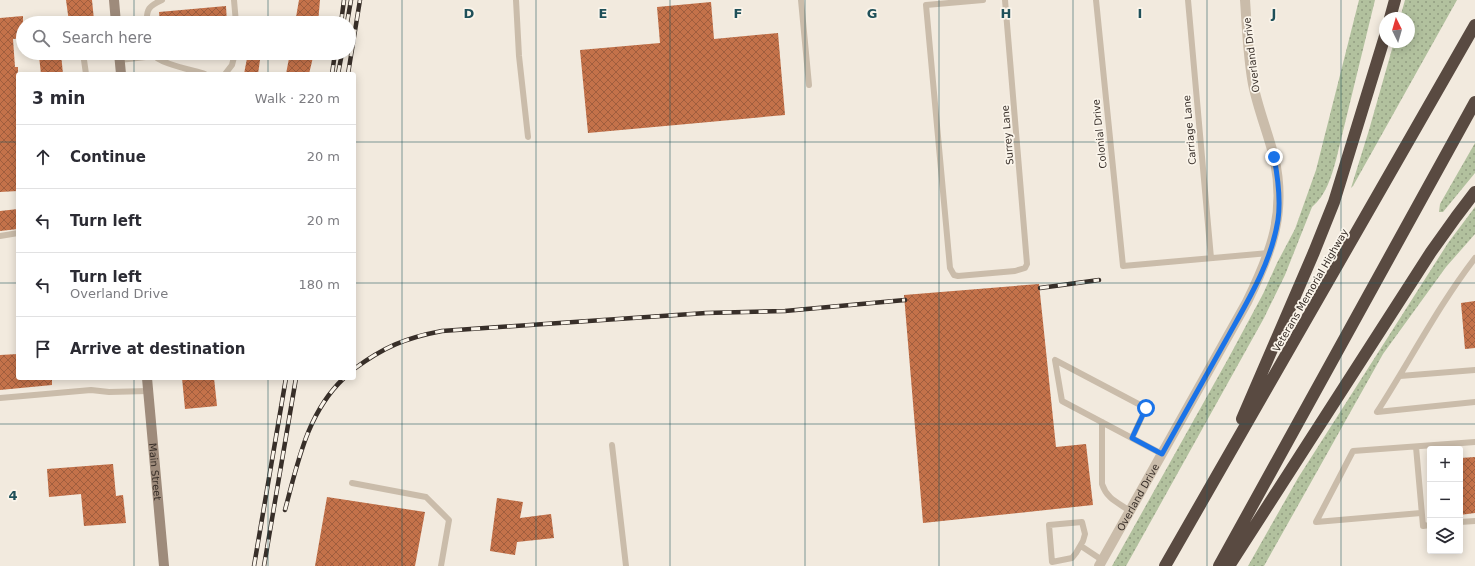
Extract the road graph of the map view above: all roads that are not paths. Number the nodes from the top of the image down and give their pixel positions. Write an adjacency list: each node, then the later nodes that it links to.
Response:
1 (114, 0): 13 (street)
2 (162, 0): 14 (lane)
3 (234, 0): 15 (lane)
4 (516, 0): 28 (lane)
5 (801, 0): 26 (lane)
6 (983, 0): 7 (lane, Surrey Lane)
7 (1005, 0)
8 (1096, 0): 33 (lane, Colonial Drive)
9 (1188, 0): 33 (lane, Carriage Lane)
10 (1245, 0): 32 (street, Overland Drive)
11 (1395, 0): 12 (highway)
12 (1392, 12)
13 (115, 16)
14 (147, 16)
15 (235, 16)
16 (1475, 25): 47 (highway, Veterans Memorial Highway)
17 (1381, 48): 47 (highway)
18 (84, 60): 22 (lane)
19 (119, 60): 23 (street)
20 (160, 60): 24 (lane)
21 (233, 60): 25 (lane)
22 (86, 72)
23 (121, 72)
24 (198, 72)
25 (227, 72)
26 (809, 85)
27 (1475, 102): 60 (highway)
28 (528, 137)
29 (1475, 192): 61 (highway)
30 (16, 233): 31 (lane)
31 (0, 236)
32 (1270, 253): 33 (lane); 46 (street, Overland Drive)
33 (1211, 258)
34 (1475, 258): 36 (lane)
35 (1475, 370): 36 (lane)
36 (1400, 376): 40 (lane)
37 (147, 380): 38 (street, Main Street)
38 (148, 391): 39 (lane); 56 (street, Main Street)
39 (0, 398)
40 (1475, 402)
41 (1102, 422): 42 (lane); 42 (lane); 49 (lane)
42 (1132, 438): 46 (lane)
43 (1475, 442): 45 (lane)
44 (612, 445): 58 (lane)
45 (1416, 447): 50 (lane); 50 (lane)
46 (1162, 454): 49 (street, Overland Drive)
47 (1228, 457): 59 (highway, Veterans Memorial Highway)
48 (352, 484): 57 (lane)
49 (1130, 511): 55 (street, Overland Drive)
50 (1422, 513): 53 (lane)
51 (1475, 521): 52 (lane)
52 (1463, 522)
53 (1427, 525)
54 (1081, 546): 54 (lane); 55 (lane)
55 (1101, 563)
56 (164, 566)
57 (441, 566)
58 (626, 566)
59 (1165, 566)
60 (1220, 566)
61 (1229, 566)

